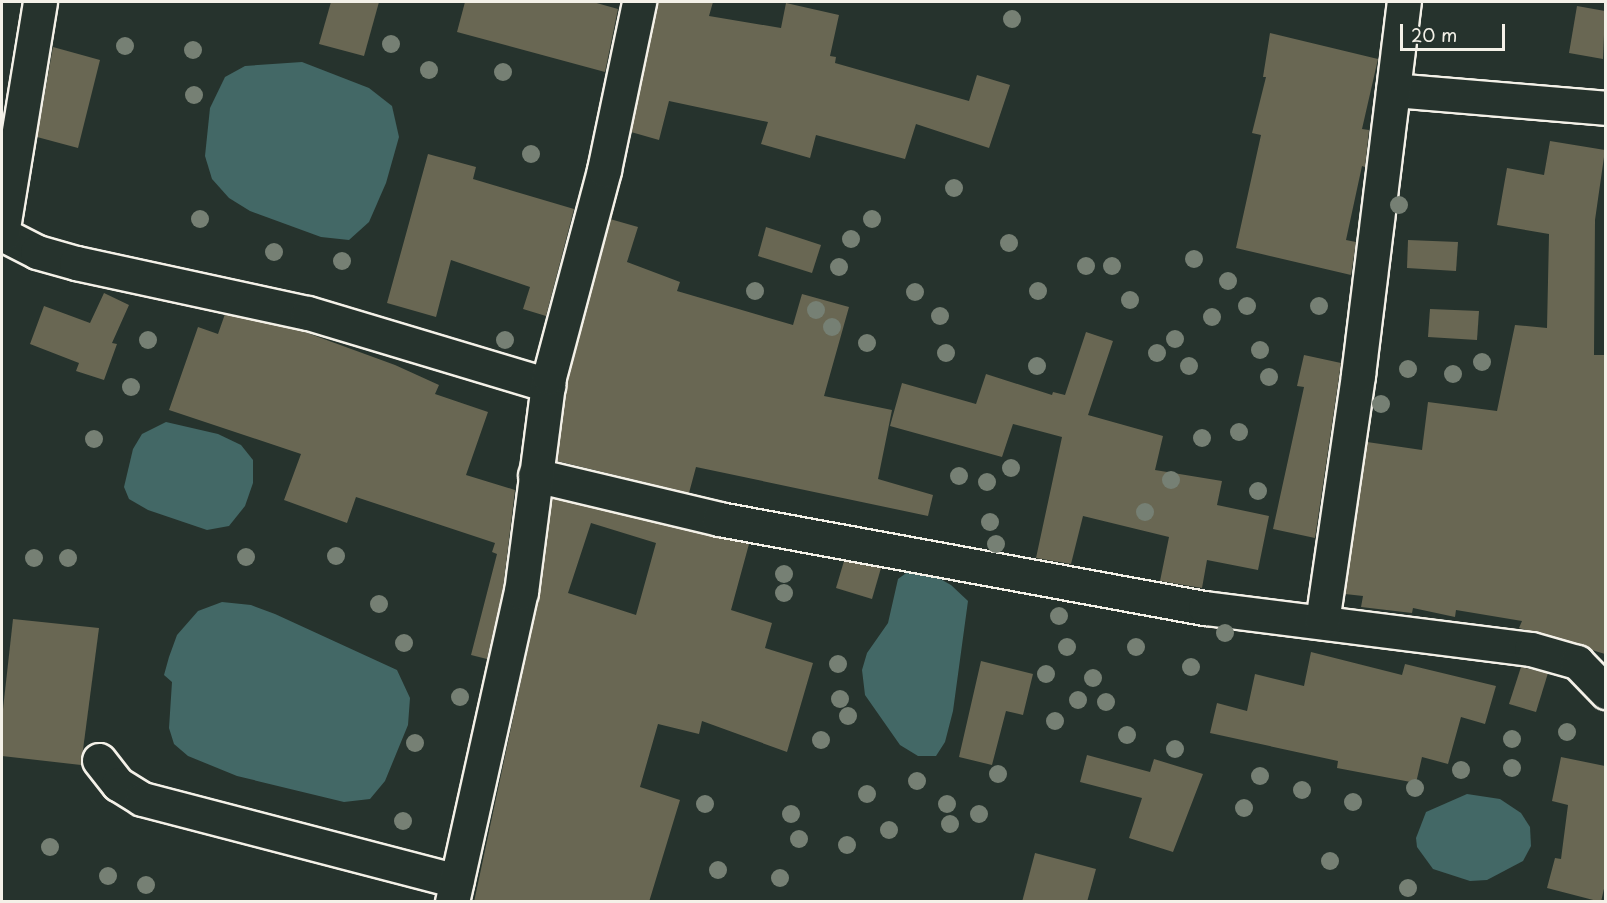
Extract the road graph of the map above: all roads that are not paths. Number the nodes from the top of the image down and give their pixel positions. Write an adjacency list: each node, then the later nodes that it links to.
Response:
1 (40, 2): 6 (street)
2 (639, 2): 7 (street)
3 (1404, 2): 4 (street)
4 (1393, 90): 5 (street); 9 (street)
5 (1605, 108)
6 (2, 234): 7 (street)
7 (548, 385): 8 (street)
8 (535, 475): 9 (street); 12 (street)
9 (1322, 622): 10 (street)
10 (1605, 692)
11 (99, 760): 12 (street)
12 (454, 891)

